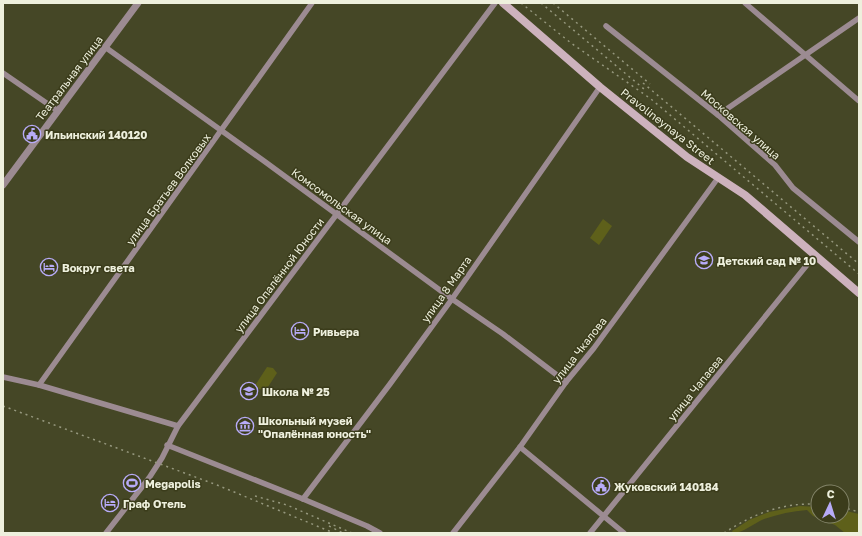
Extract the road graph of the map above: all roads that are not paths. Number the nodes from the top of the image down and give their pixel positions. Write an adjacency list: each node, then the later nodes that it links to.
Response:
1 (138, 3): 8 (street, Театральная улица)
2 (312, 3): 15 (street, улица Братьев Волковых)
3 (495, 3): 18 (street, улица Опалённой Юности)
4 (503, 3): 11 (main road, Pravolineynaya Street)
5 (745, 3): 9 (street)
6 (859, 18): 9 (street)
7 (606, 26): 14 (street, Московская улица)
8 (105, 47): 13 (street, Театральная улица); 15 (street, Комсомольская улица)
9 (805, 56): 12 (street); 14 (street)
10 (3, 74): 13 (street)
11 (600, 87): 16 (main road, Pravolineynaya Street); 22 (street, улица 8 Марта)
12 (859, 101)
13 (58, 111): 17 (street, Театральная улица)
14 (718, 115): 19 (street, Московская улица)
15 (222, 130): 18 (street, Комсомольская улица); 25 (street, улица Братьев Волковых)
16 (718, 178): 20 (main road, Pravolineynaya Street); 24 (street, улица Чкалова)
17 (3, 185)
18 (337, 214): 22 (street, Комсомольская улица); 26 (street, улица Опалённой Юности)
19 (859, 242)
20 (815, 255): 21 (main road, Pravolineynaya Street); 30 (street, улица Чапаева)
21 (859, 293)
22 (452, 299): 24 (street, Комсомольская улица); 29 (street, улица 8 Марта)
23 (3, 377): 25 (street)
24 (566, 382): 28 (street, улица Чкалова)
25 (39, 385): 26 (street)
26 (178, 426): 27 (street, улица Опалённой Юности)
27 (167, 445): 29 (street); 31 (street, улица Опалённой Юности)
28 (520, 446): 30 (street); 33 (street, улица Чкалова)
29 (303, 499): 32 (street)
30 (604, 516): 34 (street, улица Чапаева); 35 (street)
31 (106, 533)
32 (380, 533)
33 (453, 533)
34 (590, 533)
35 (624, 533)

